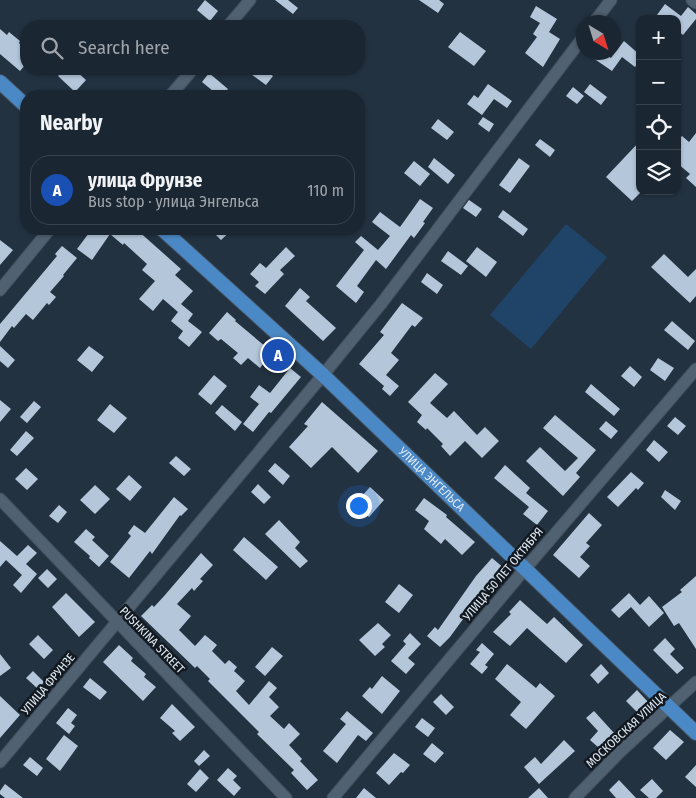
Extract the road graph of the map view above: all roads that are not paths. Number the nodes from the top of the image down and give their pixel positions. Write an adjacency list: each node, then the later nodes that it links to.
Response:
1 (250, 0): 6 (street)
2 (611, 0): 5 (street)
3 (692, 0): 4 (street)
4 (696, 3)
5 (599, 15)
6 (233, 20)
7 (576, 47): 16 (street, УЛИЦА ФРУНЗЕ)
8 (188, 75): 10 (street)
9 (0, 82): 11 (main road)
10 (175, 90)
11 (20, 100)
12 (45, 235): 14 (street)
13 (169, 235): 16 (main road, УЛИЦА ЭНГЕЛЬСА)
14 (0, 290)
15 (696, 369): 18 (street, УЛИЦА 50 ЛЕТ ОКТЯБРЯ)
16 (323, 375): 18 (main road, УЛИЦА ЭНГЕЛЬСА); 19 (street, УЛИЦА ФРУНЗЕ)
17 (0, 499): 19 (street, PUSHKINA STREET)
18 (525, 569): 21 (main road, УЛИЦА ЭНГЕЛЬСА); 25 (street, УЛИЦА 50 ЛЕТ ОКТЯБРЯ)
19 (117, 623): 23 (street, УЛИЦА ФРУНЗЕ); 24 (street, PUSHKINA STREET)
20 (696, 682): 21 (street, МОСКОВСКАЯ УЛИЦА)
21 (670, 707): 22 (main road, УЛИЦА ЭНГЕЛЬСА); 26 (street, МОСКОВСКАЯ УЛИЦА)
22 (696, 733)
23 (0, 762)
24 (286, 798)
25 (334, 798)
26 (574, 798)

